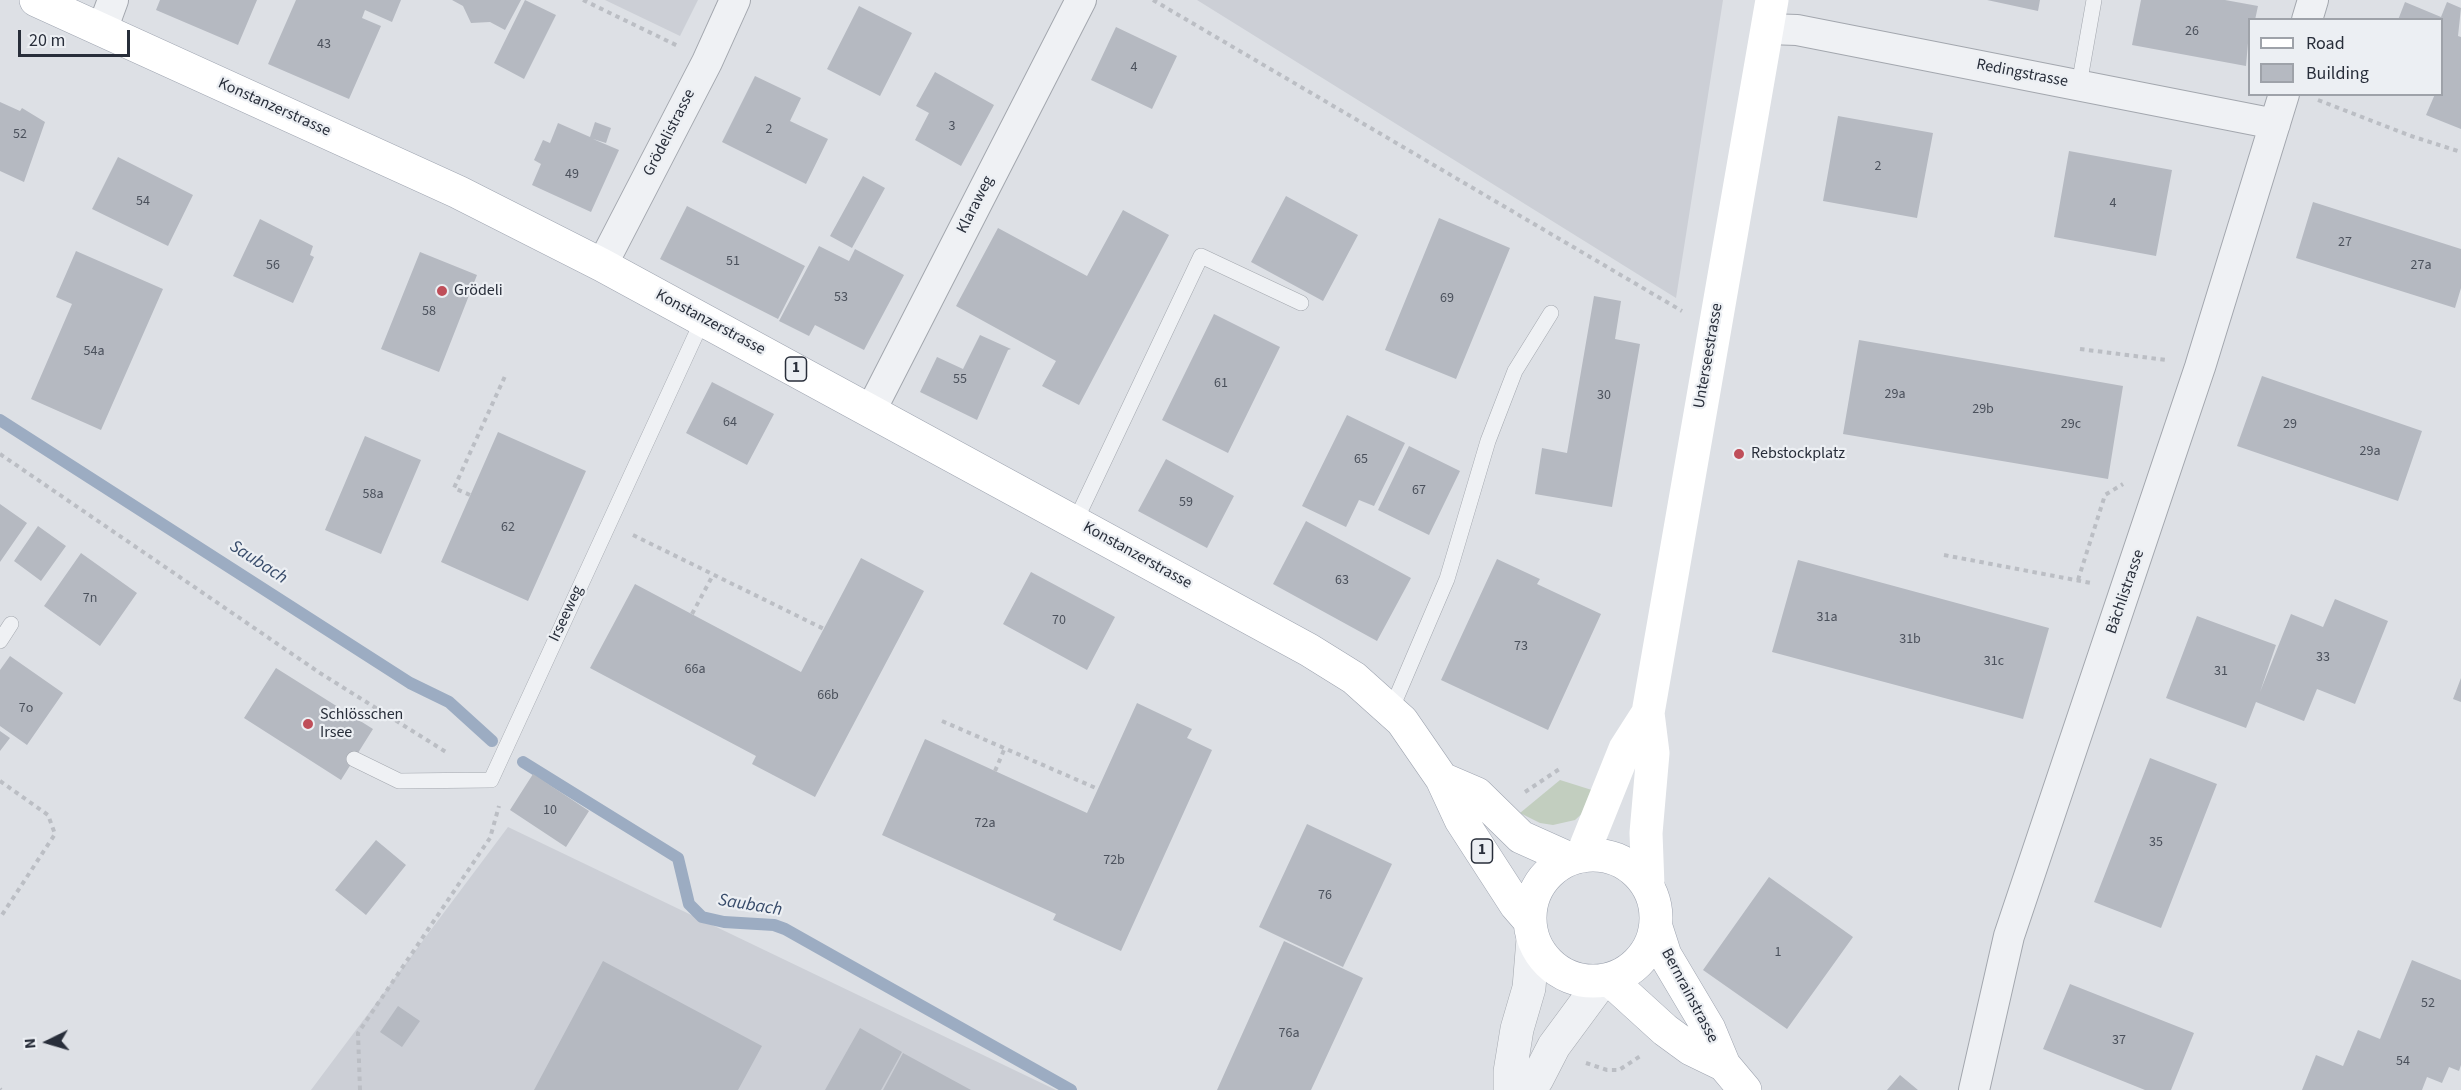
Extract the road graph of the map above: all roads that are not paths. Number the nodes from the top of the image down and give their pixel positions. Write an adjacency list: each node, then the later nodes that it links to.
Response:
1 (36, 0): 7 (main road, Konstanzerstrasse / 1)
2 (735, 0): 12 (street, Grödelistrasse)
3 (1081, 0): 16 (street, Klaraweg)
4 (2094, 0): 9 (lane)
5 (2313, 0): 8 (street)
6 (1770, 14): 9 (street, Redingstrasse); 21 (main road, Unterseestrasse)
7 (108, 15): 12 (main road, Konstanzerstrasse / 1)
8 (2308, 18)
9 (2079, 85): 11 (street, Redingstrasse)
10 (2283, 96): 11 (street, Bächlistrasse)
11 (2275, 124): 33 (street, Bächlistrasse)
12 (602, 265): 15 (main road, Konstanzerstrasse / 1)
13 (1301, 303): 17 (lane)
14 (1551, 313): 20 (lane)
15 (703, 319): 16 (main road, Konstanzerstrasse / 1); 22 (lane, Irseeweg)
16 (871, 410): 17 (main road, Konstanzerstrasse / 1)
17 (1075, 522): 20 (main road, Konstanzerstrasse / 1)
18 (11, 624): 19 (lane)
19 (0, 641)
20 (1391, 710): 23 (main road, Konstanzerstrasse / 1)
21 (1648, 713): 24 (main road, Unterseestrasse); 25 (main road, Unterseestrasse)
22 (354, 759)
23 (1442, 779): 24 (main road, 1); 27 (main road, Konstanzerstrasse / 1)
24 (1576, 857): 25 (main road); 27 (main road)
25 (1647, 886): 26 (main road)
26 (1656, 927): 28 (main road); 29 (main road, Bernrainstrasse)
27 (1531, 930): 28 (main road); 30 (street)
28 (1606, 980): 29 (main road, Bernrainstrasse); 31 (street)
29 (1724, 1065): 32 (main road, Bernrainstrasse)
30 (1510, 1090)
31 (1529, 1090)
32 (1744, 1090)
33 (1974, 1090)

